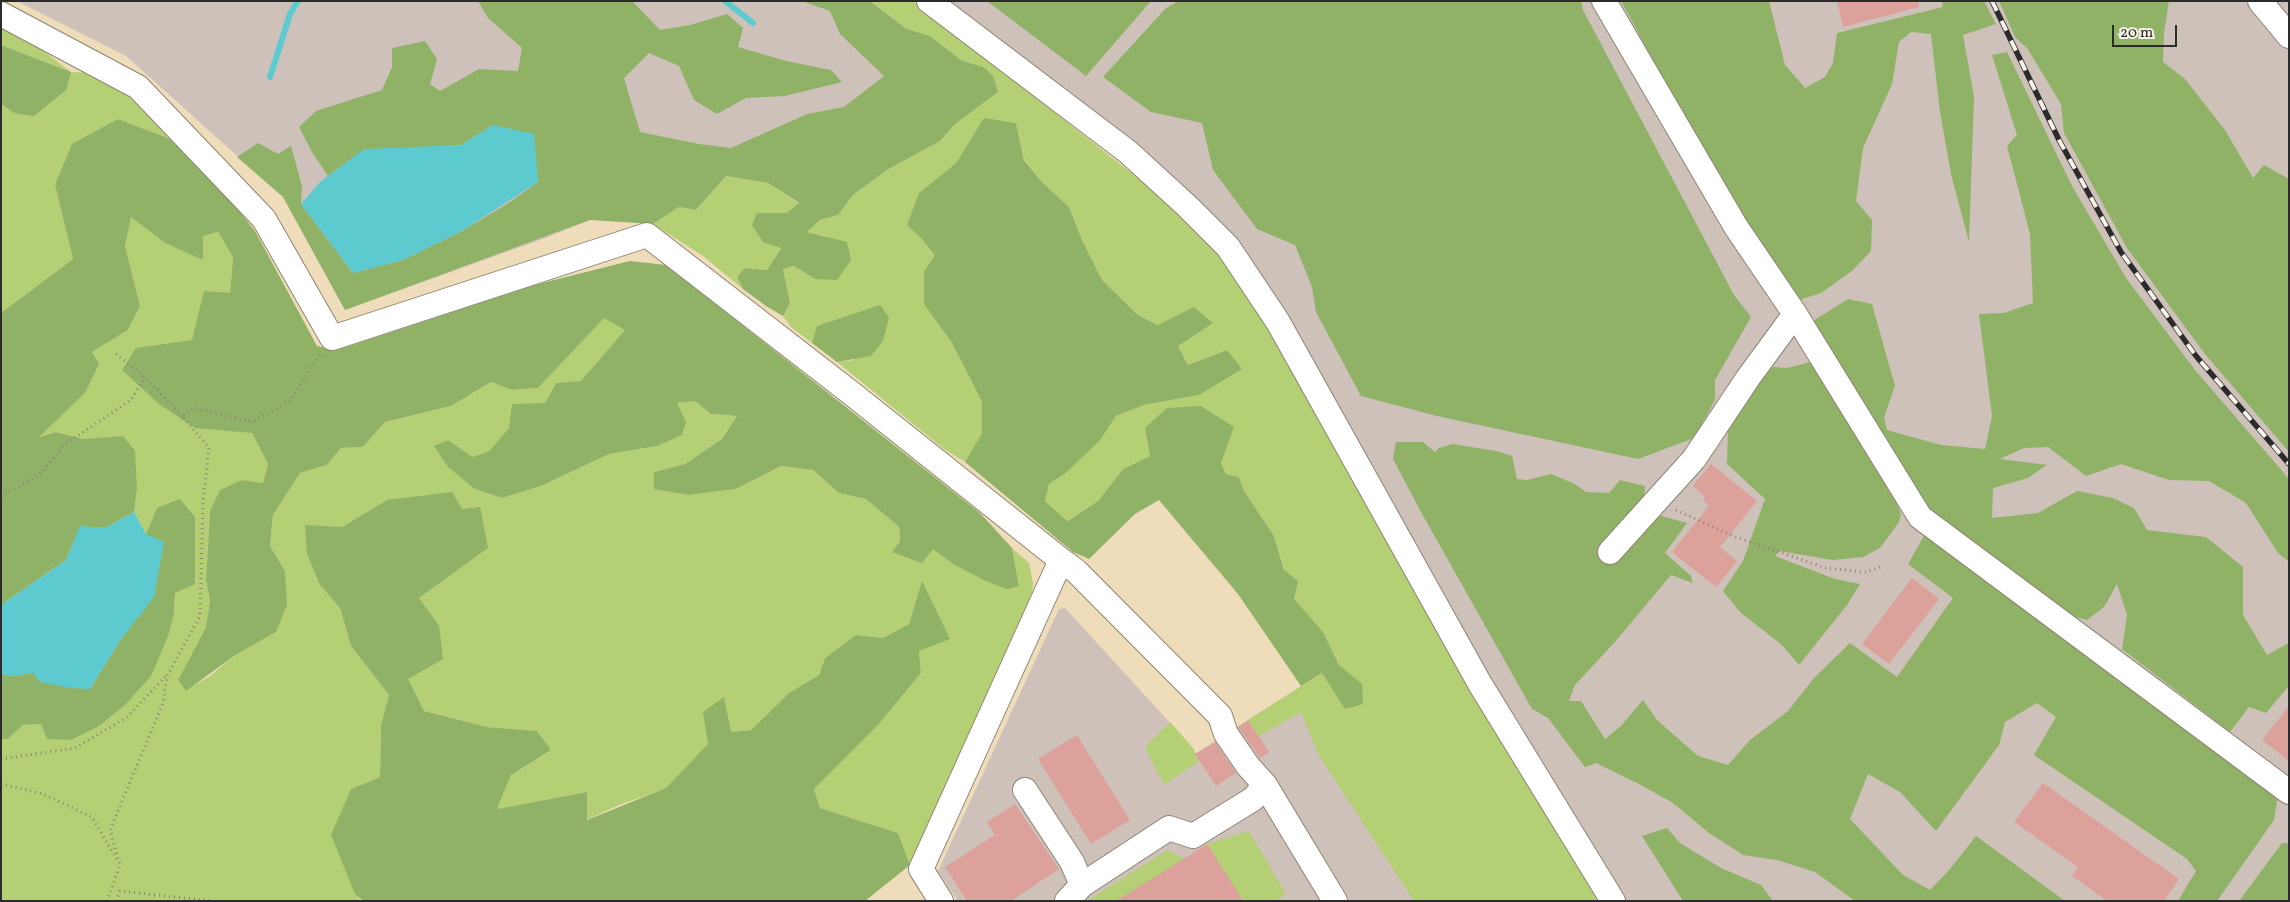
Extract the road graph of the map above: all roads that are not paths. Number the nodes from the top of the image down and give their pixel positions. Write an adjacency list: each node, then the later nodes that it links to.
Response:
1 (929, 1): 15 (lane)
2 (1604, 1): 6 (lane)
3 (2260, 1): 5 (lane)
4 (1, 14): 8 (lane)
5 (2289, 36)
6 (1795, 314): 7 (lane); 11 (lane)
7 (1610, 552)
8 (1061, 560): 9 (lane); 13 (lane)
9 (1266, 785): 12 (lane); 14 (lane)
10 (1025, 790): 12 (lane)
11 (2289, 792)
12 (1075, 893)
13 (941, 901)
14 (1335, 901)
15 (1613, 901)

